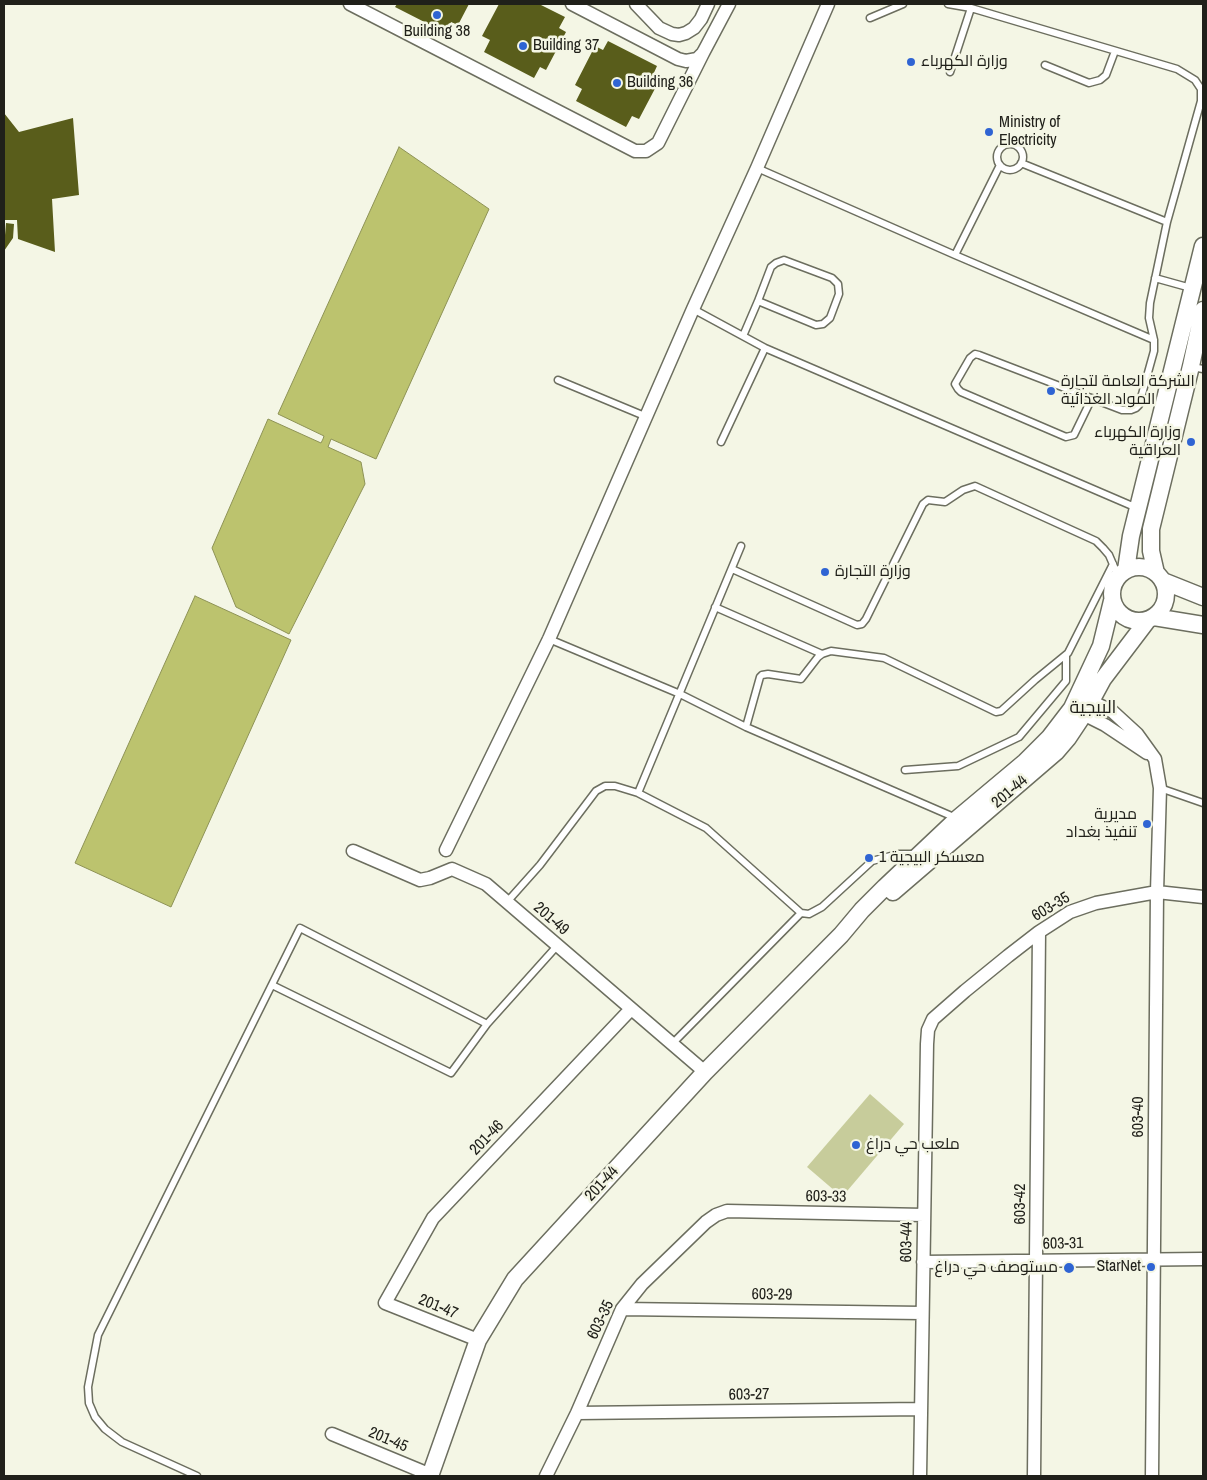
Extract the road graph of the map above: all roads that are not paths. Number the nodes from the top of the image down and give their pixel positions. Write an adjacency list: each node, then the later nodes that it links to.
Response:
1 (350, 4): 11 (street)
2 (572, 4): 11 (street)
3 (636, 4): 4 (street)
4 (708, 4)
5 (729, 4): 11 (street)
6 (828, 4): 17 (street)
7 (903, 4): 10 (lane)
8 (948, 4): 9 (lane)
9 (971, 8): 12 (lane); 14 (lane)
10 (870, 18)
11 (704, 51)
12 (1115, 51): 13 (lane); 18 (lane)
13 (1044, 65)
14 (950, 72)
15 (1021, 163): 16 (lane); 16 (lane); 18 (lane)
16 (1000, 165): 20 (lane)
17 (758, 168): 20 (lane); 24 (street)
18 (1168, 222): 21 (lane)
19 (1203, 246): 22 (street)
20 (954, 255): 27 (lane)
21 (1155, 278): 22 (lane); 27 (lane)
22 (1198, 290): 34 (street)
23 (758, 301): 23 (lane); 26 (lane)
24 (693, 309): 26 (lane); 32 (street)
25 (1203, 310): 29 (street)
26 (743, 336): 28 (lane)
27 (1154, 340): 31 (lane)
28 (765, 348): 33 (lane); 34 (lane)
29 (1197, 368): 38 (street)
30 (558, 380): 32 (lane)
31 (1092, 398): 31 (lane)
32 (647, 417): 44 (street)
33 (721, 442)
34 (1138, 508): 37 (street)
35 (741, 546): 36 (lane)
36 (732, 569): 37 (lane); 41 (lane)
37 (1119, 570): 38 (street); 40 (street); 46 (lane)
38 (1160, 577): 39 (street); 42 (street)
39 (1203, 597)
40 (1112, 601): 42 (street); 48 (street, 201-44)
41 (715, 607): 45 (lane); 47 (lane)
42 (1151, 619): 43 (street); 48 (street, 201-44)
43 (1203, 625)
44 (549, 640): 47 (lane); 55 (street)
45 (822, 654): 46 (lane); 49 (lane)
46 (1066, 655): 50 (lane)
47 (680, 694): 49 (lane); 52 (lane)
48 (1081, 705): 51 (street, 603-40); 54 (street, 201-44); 63 (street, 201-44)
49 (746, 728): 54 (lane)
50 (905, 770)
51 (1160, 788): 53 (lane); 58 (street, 603-40)
52 (638, 793): 60 (lane); 61 (lane)
53 (1203, 802)
54 (957, 819): 57 (street, 201-44)
55 (446, 850)
56 (353, 851): 60 (street, 201-49)
57 (919, 854): 61 (lane); 63 (street, 201-44)
58 (1157, 892): 59 (street, 603-35); 62 (street, 603-35); 74 (street, 603-40)
59 (1203, 897)
60 (507, 902): 64 (street, 201-49)
61 (801, 913): 69 (lane)
62 (1039, 932): 67 (street, 603-35); 75 (street, 603-42)
63 (841, 935): 70 (street, 201-44)
64 (557, 946): 66 (street, 201-49); 68 (lane)
65 (272, 985): 68 (lane); 68 (lane); 84 (lane)
66 (631, 1009): 69 (street, 201-49); 77 (street, 201-46)
67 (940, 1012): 72 (street, 603-44)
68 (488, 1024)
69 (672, 1044): 70 (street, 201-49)
70 (705, 1072): 80 (street, 201-44)
71 (727, 1211): 72 (street, 603-33); 78 (street, 603-35)
72 (924, 1215): 76 (street, 603-44)
73 (1203, 1259): 74 (street, 603-31)
74 (1154, 1260): 75 (street, 603-31); 89 (street, 603-40)
75 (1036, 1261): 76 (street, 603-31); 88 (street, 603-42)
76 (923, 1262): 79 (street, 603-44)
77 (385, 1303): 80 (street, 201-47)
78 (622, 1309): 79 (street, 603-29); 82 (street, 603-35)
79 (922, 1313): 81 (street, 603-44)
80 (478, 1340): 85 (street, 201-44)
81 (921, 1409): 82 (street, 603-27); 87 (street, 603-44)
82 (577, 1413): 86 (street, 603-35)
83 (332, 1434): 85 (street, 201-45)
84 (196, 1476)
85 (430, 1476)
86 (546, 1476)
87 (920, 1476)
88 (1034, 1476)
89 (1152, 1476)

